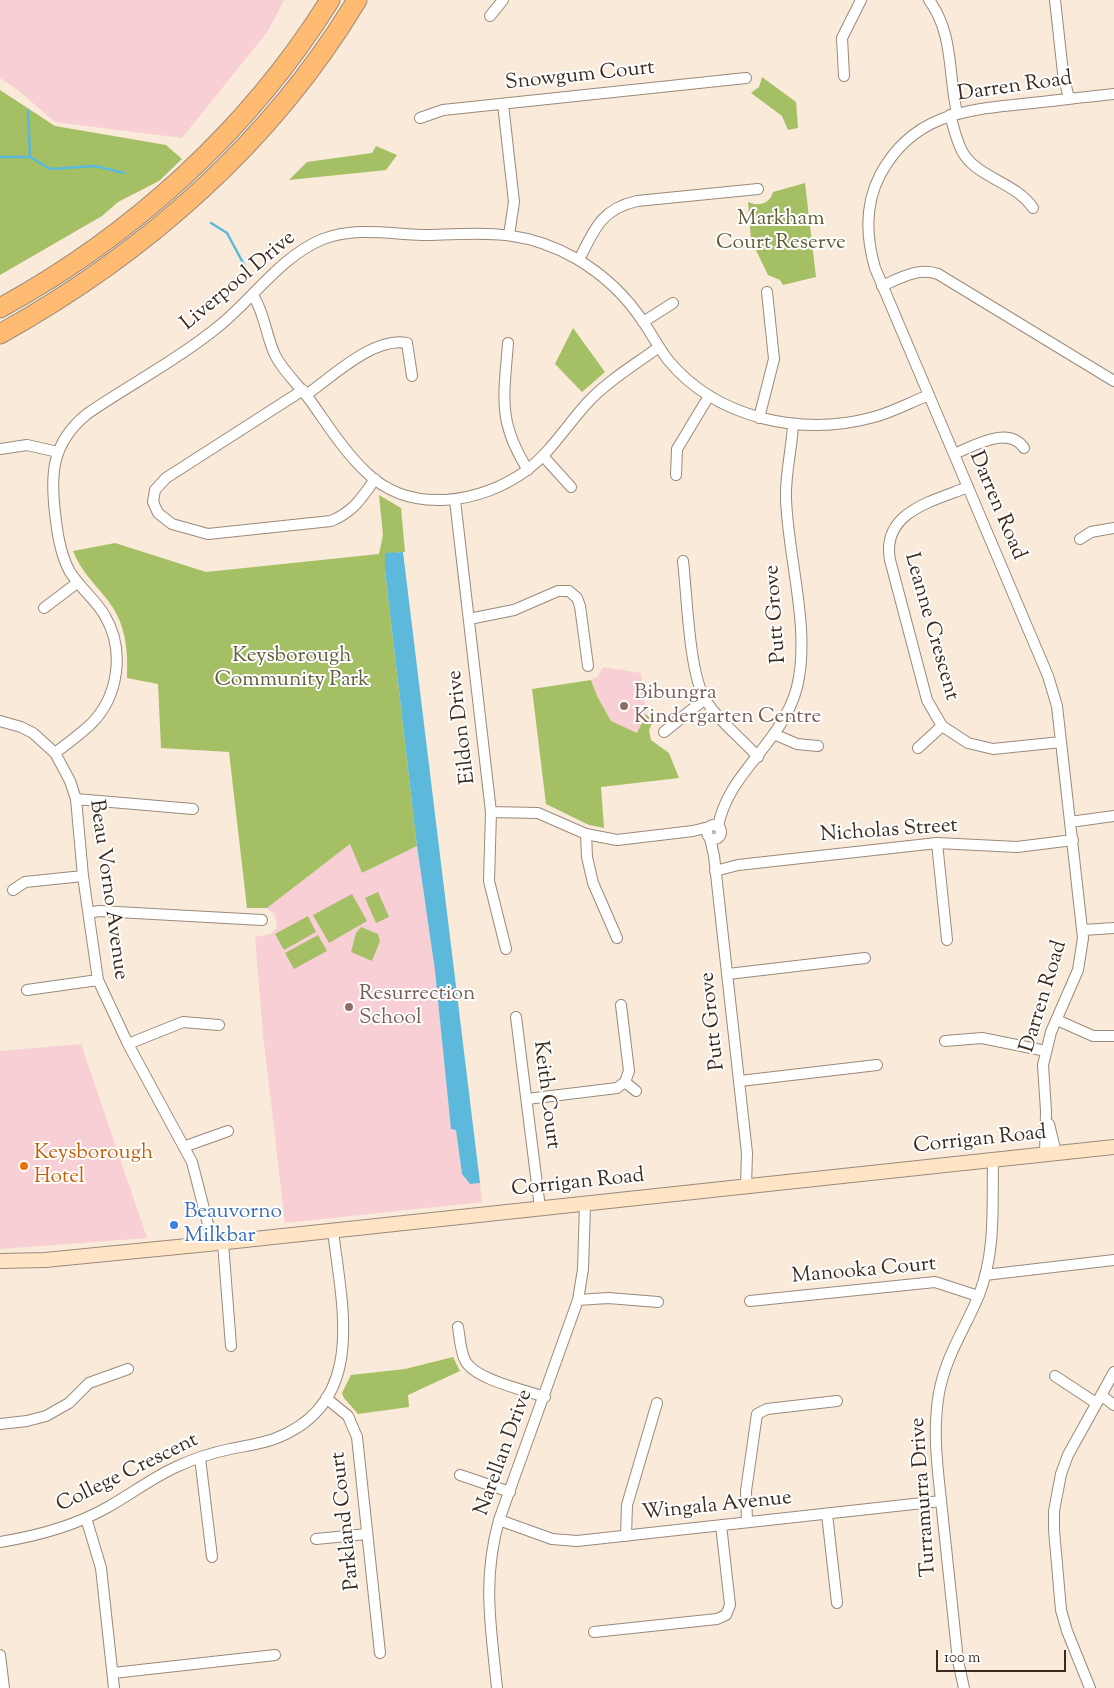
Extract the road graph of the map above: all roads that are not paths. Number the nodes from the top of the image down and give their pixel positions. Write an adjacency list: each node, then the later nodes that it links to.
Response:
1 (330, 0): 23 (highway)
2 (357, 0): 25 (highway)
3 (503, 0): 7 (street)
4 (861, 0): 8 (street)
5 (929, 0): 13 (street)
6 (1055, 0): 11 (street)
7 (490, 16)
8 (844, 76)
9 (746, 78): 12 (street, Snowgum Court)
10 (1114, 94): 11 (street, Darren Road)
11 (1064, 99): 13 (street, Darren Road)
12 (503, 104): 14 (street, Snowgum Court); 17 (street)
13 (954, 114): 16 (street); 19 (street, Darren Road)
14 (420, 118)
15 (758, 189): 18 (street)
16 (1033, 208)
17 (510, 235): 18 (street, Liverpool Drive); 21 (street, Liverpool Drive)
18 (579, 260): 24 (street, Liverpool Drive)
19 (882, 286): 29 (street); 31 (street, Darren Road)
20 (767, 292): 33 (street)
21 (253, 295): 30 (street); 37 (street, Liverpool Drive)
22 (674, 302): 24 (street)
23 (0, 308)
24 (643, 322): 27 (street, Liverpool Drive)
25 (0, 334)
26 (508, 343): 40 (street)
27 (659, 347): 32 (street, Liverpool Drive); 39 (street)
28 (412, 376): 30 (street)
29 (1114, 381)
30 (305, 393): 42 (street); 42 (street)
31 (929, 395): 34 (street, Liverpool Drive); 38 (street, Darren Road)
32 (709, 396): 33 (street, Liverpool Drive); 41 (street)
33 (760, 418): 34 (street, Liverpool Drive)
34 (798, 424): 57 (street, Putt Grove)
35 (1024, 448): 38 (street)
36 (0, 449): 37 (street)
37 (58, 452): 49 (street, Liverpool Drive)
38 (954, 454): 44 (street, Darren Road)
39 (543, 456): 40 (street); 43 (street)
40 (528, 470): 45 (street)
41 (676, 475)
42 (375, 479): 45 (street)
43 (571, 487)
44 (968, 487): 55 (street, Leanne Crescent); 58 (street, Darren Road)
45 (455, 500): 51 (street, Eildon Drive)
46 (1114, 528): 47 (street)
47 (1080, 539)
48 (683, 562): 53 (street)
49 (77, 583): 50 (street); 61 (street, Liverpool Drive)
50 (44, 608)
51 (469, 619): 52 (street); 65 (street, Eildon Drive)
52 (588, 666)
53 (705, 700): 56 (street); 62 (street)
54 (0, 721): 61 (street, Beau Vorno Avenue)
55 (942, 726): 58 (street, Leanne Crescent); 60 (street)
56 (664, 732)
57 (776, 734): 59 (street); 62 (street, Putt Grove)
58 (1062, 742): 67 (street, Darren Road)
59 (818, 746)
60 (918, 748)
61 (54, 753): 63 (street, Beau Vorno Avenue)
62 (758, 757): 68 (street, Putt Grove)
63 (76, 799): 64 (street); 73 (street, Beau Vorno Avenue)
64 (193, 809)
65 (491, 812): 69 (street); 81 (street, Eildon Drive)
66 (1114, 816): 67 (street)
67 (1070, 822): 70 (street, Darren Road)
68 (712, 831): 69 (street); 72 (street, Putt Grove)
69 (586, 834): 79 (street)
70 (1072, 840): 71 (street, Nicholas Street); 78 (street, Darren Road)
71 (937, 843): 72 (street, Nicholas Street); 80 (street)
72 (715, 864): 83 (street, Putt Grove)
73 (83, 876): 74 (street); 75 (street, Beau Vorno Avenue)
74 (13, 890)
75 (88, 913): 76 (street); 84 (street, Beau Vorno Avenue)
76 (262, 920)
77 (1114, 928): 78 (street)
78 (1083, 930): 88 (street, Darren Road)
79 (617, 938)
80 (947, 940)
81 (506, 949)
82 (865, 958): 83 (street)
83 (728, 974): 95 (street, Putt Grove)
84 (98, 980): 85 (street); 92 (street, Beau Vorno Avenue)
85 (27, 990)
86 (621, 1005): 96 (street)
87 (516, 1017): 98 (street, Keith Court)
88 (1057, 1020): 90 (street); 93 (street, Darren Road)
89 (219, 1025): 92 (street)
90 (1114, 1036)
91 (945, 1041): 93 (street)
92 (128, 1044): 100 (street, Beau Vorno Avenue)
93 (1046, 1051): 102 (street, Darren Road)
94 (877, 1065): 95 (street)
95 (740, 1081): 104 (street, Putt Grove)
96 (625, 1082): 97 (street); 98 (street)
97 (636, 1091)
98 (526, 1099): 106 (street, Keith Court)
99 (228, 1130): 100 (street)
100 (186, 1146): 109 (street, Beau Vorno Avenue)
101 (1114, 1147): 102 (main road, Corrigan Road)
102 (1050, 1154): 103 (main road, Corrigan Road)
103 (988, 1161): 104 (main road, Corrigan Road); 114 (street, Turramurra Drive)
104 (750, 1186): 105 (main road, Corrigan Road)
105 (580, 1204): 106 (main road, Corrigan Road); 115 (street, Narellan Drive)
106 (540, 1208): 107 (main road, Corrigan Road)
107 (333, 1231): 108 (main road, Corrigan Road); 124 (street, College Crescent)
108 (223, 1243): 109 (main road, Corrigan Road); 120 (street)
109 (208, 1244): 110 (main road, Corrigan Road)
110 (45, 1260): 112 (main road, Corrigan Road); 113 (main road, Corrigan Road)
111 (1114, 1260): 114 (street)
112 (0, 1261)
113 (0, 1270)
114 (985, 1275): 116 (street, Turramurra Drive)
115 (579, 1295): 118 (street); 125 (street, Narellan Drive)
116 (978, 1296): 117 (street, Manooka Court); 134 (street, Turramurra Drive)
117 (750, 1300)
118 (658, 1302)
119 (458, 1327): 125 (street)
120 (231, 1346)
121 (128, 1369): 130 (street)
122 (1114, 1372): 126 (street)
123 (1055, 1376): 126 (street)
124 (326, 1398): 131 (street, College Crescent); 140 (street, Parkland Court)
125 (545, 1398): 133 (street, Narellan Drive)
126 (1099, 1399): 129 (street); 155 (street)
127 (837, 1401): 138 (street)
128 (657, 1403): 141 (street)
129 (1114, 1406)
130 (0, 1424)
131 (200, 1458): 136 (street, College Crescent); 144 (street)
132 (460, 1475): 133 (street)
133 (510, 1492): 137 (street, Narellan Drive)
134 (942, 1501): 135 (street, Wingala Avenue); 154 (street, Turramurra Drive)
135 (827, 1514): 138 (street, Wingala Avenue); 145 (street)
136 (86, 1518): 143 (street, College Crescent); 150 (street)
137 (499, 1520): 141 (street, Wingala Avenue); 153 (street, Narellan Drive)
138 (747, 1522): 139 (street, Wingala Avenue)
139 (721, 1525): 141 (street, Wingala Avenue); 146 (street)
140 (367, 1534): 142 (street); 147 (street, Parkland Court)
141 (626, 1536)
142 (316, 1539)
143 (0, 1542)
144 (212, 1557)
145 (837, 1603)
146 (594, 1632)
147 (380, 1653)
148 (0, 1655): 151 (street)
149 (275, 1655): 150 (street)
150 (113, 1673): 152 (street)
151 (4, 1688)
152 (114, 1688)
153 (497, 1688)
154 (964, 1688)
155 (1090, 1688)

